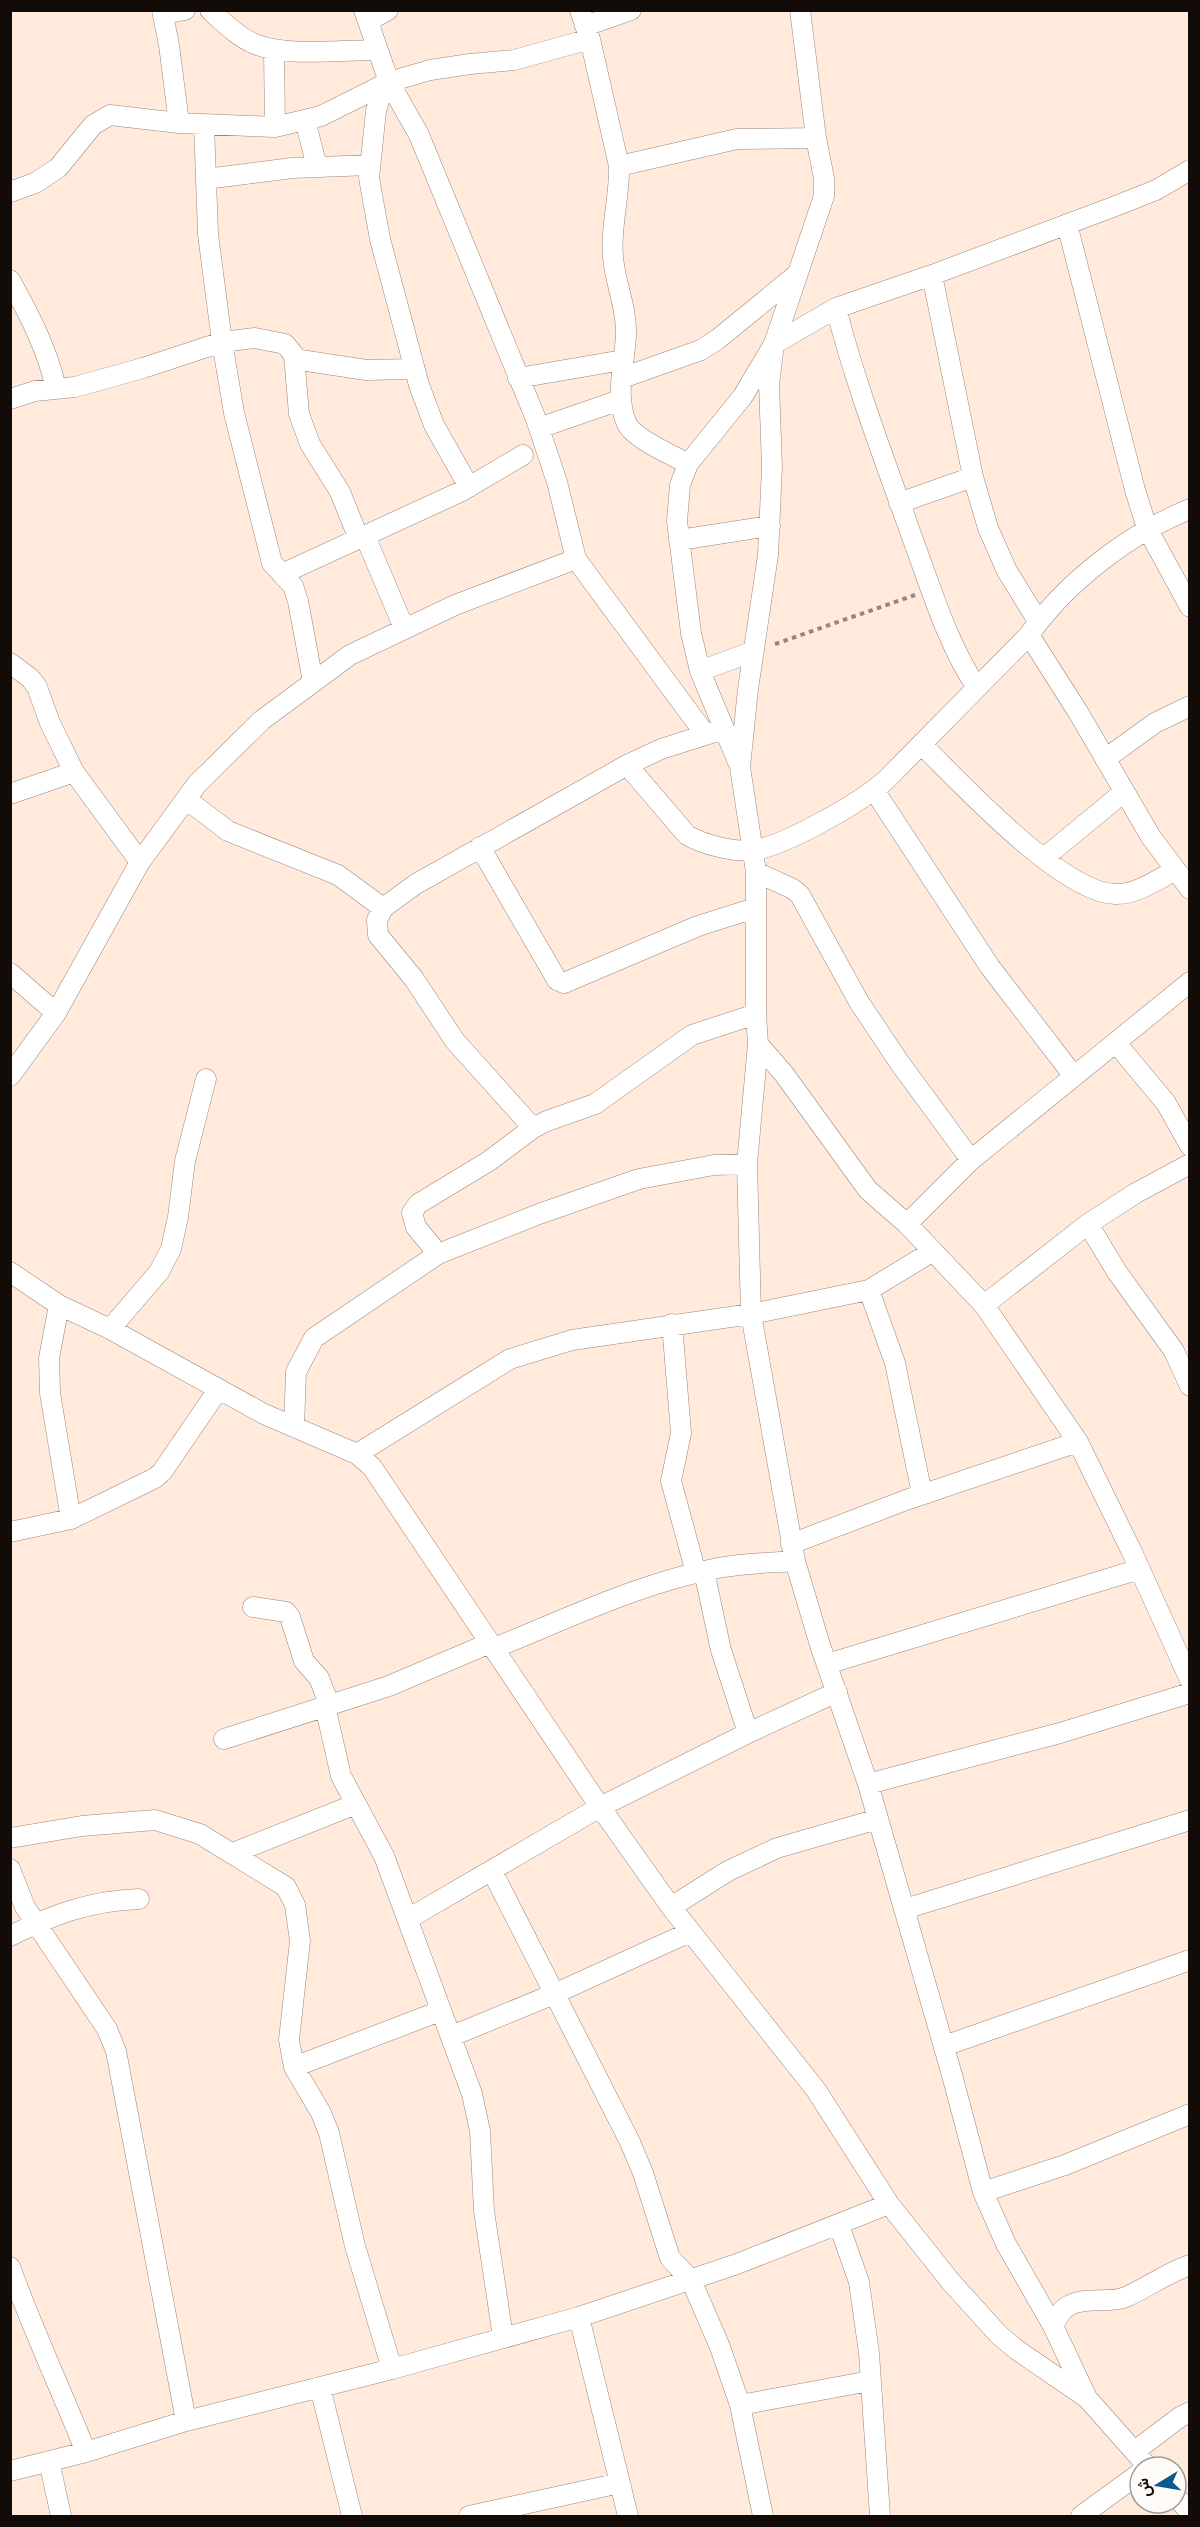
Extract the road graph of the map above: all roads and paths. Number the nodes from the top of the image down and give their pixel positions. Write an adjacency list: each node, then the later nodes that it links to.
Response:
1 (185, 10): 6 (street)
2 (210, 10): 10 (street)
3 (388, 10): 7 (street)
4 (631, 10): 8 (street)
5 (800, 10): 16 (street)
6 (163, 12): 13 (street)
7 (366, 16): 9 (street)
8 (585, 25): 11 (street); 18 (street)
9 (377, 50): 10 (street); 11 (street)
10 (274, 51): 15 (street)
11 (386, 83): 12 (street); 17 (street); 33 (street)
12 (305, 120): 15 (street); 19 (street)
13 (179, 123): 14 (street); 22 (street)
14 (204, 124): 15 (street); 21 (street)
15 (275, 128)
16 (816, 138): 18 (street); 25 (street)
17 (370, 165): 19 (street); 31 (street)
18 (619, 166): 32 (street)
19 (317, 167): 21 (street)
20 (1190, 170): 23 (street)
21 (206, 179): 28 (street)
22 (10, 192)
23 (1068, 224): 24 (street); 45 (street)
24 (932, 275): 27 (street); 40 (street)
25 (795, 276): 29 (street); 32 (street)
26 (10, 280): 34 (street)
27 (836, 308): 29 (street); 42 (street)
28 (222, 342): 30 (street); 34 (street); 49 (street)
29 (774, 344): 39 (street); 44 (street)
30 (294, 359): 31 (street); 46 (street)
31 (414, 369): 41 (street)
32 (622, 369): 33 (street); 36 (street)
33 (518, 378): 37 (street)
34 (56, 388): 35 (street)
35 (10, 399)
36 (620, 400): 37 (street); 39 (street)
37 (539, 428): 48 (street)
38 (523, 455): 41 (street)
39 (688, 464): 47 (street)
40 (973, 477): 42 (street); 53 (street)
41 (469, 487): 46 (street)
42 (899, 503): 50 (street)
43 (1190, 509): 45 (street)
44 (770, 526): 47 (street); 54 (street)
45 (1148, 528): 51 (street); 53 (street)
46 (362, 538): 49 (street); 52 (street)
47 (679, 540): 56 (street)
48 (576, 559): 52 (street); 61 (street)
49 (284, 573): 57 (street)
50 (931, 589): 54 (path); 58 (street)
51 (1190, 607)
52 (404, 628): 57 (street)
53 (1034, 628): 58 (street); 63 (street)
54 (754, 651): 56 (street); 60 (street)
55 (10, 663): 65 (street)
56 (700, 671): 60 (street)
57 (313, 682): 69 (street)
58 (977, 688): 62 (street)
59 (1190, 706): 63 (street)
60 (735, 729): 61 (street); 71 (street)
61 (705, 734): 64 (street)
62 (922, 745): 66 (street); 72 (street)
63 (1105, 759): 67 (street)
64 (627, 765): 70 (street); 71 (street)
65 (74, 772): 68 (street); 73 (street)
66 (874, 790): 71 (street); 85 (street)
67 (1124, 792): 72 (street); 74 (street)
68 (10, 794)
69 (186, 800): 73 (street); 77 (street)
70 (480, 846): 77 (street); 78 (street)
71 (754, 850): 75 (street)
72 (1044, 858): 74 (street)
73 (140, 862): 81 (street)
74 (1174, 871): 76 (street)
75 (756, 872): 78 (street); 90 (street)
76 (1190, 889)
77 (383, 908): 88 (street)
78 (755, 908): 82 (street)
79 (10, 972): 81 (street)
80 (1190, 982): 83 (street)
81 (56, 1013): 86 (street)
82 (756, 1014): 84 (street); 88 (street)
83 (1116, 1043): 85 (street); 89 (street)
84 (758, 1044): 91 (street); 93 (street)
85 (1073, 1075): 90 (street)
86 (10, 1076)
87 (206, 1079): 103 (street)
88 (533, 1128): 96 (street)
89 (1190, 1146)
90 (971, 1160): 93 (street)
91 (747, 1164): 96 (street); 101 (street)
92 (1190, 1164): 94 (street)
93 (907, 1224): 95 (street)
94 (1088, 1224): 100 (street); 104 (street)
95 (933, 1251): 98 (street); 100 (street)
96 (438, 1254): 106 (street)
97 (10, 1272): 99 (street)
98 (869, 1290): 101 (street); 109 (street)
99 (59, 1305): 103 (street); 110 (street)
100 (984, 1305): 107 (street)
101 (751, 1314): 102 (street); 112 (street)
102 (672, 1324): 108 (street); 114 (street)
103 (110, 1329): 105 (street)
104 (1190, 1386)
105 (218, 1390): 106 (street); 110 (street)
106 (294, 1427): 108 (street)
107 (1078, 1442): 109 (street); 113 (street)
108 (357, 1454): 116 (street)
109 (922, 1494): 112 (street)
110 (71, 1519): 111 (street)
111 (10, 1532)
112 (793, 1552): 114 (street); 117 (street)
113 (1140, 1569): 117 (street); 118 (street)
114 (700, 1572): 116 (street); 122 (street)
115 (253, 1607): 121 (street)
116 (492, 1646): 121 (street); 126 (street)
117 (827, 1664): 119 (street)
118 (1190, 1680)
119 (837, 1692): 122 (street); 124 (street)
120 (1190, 1693): 124 (street)
121 (327, 1705): 123 (street); 125 (street)
122 (748, 1733): 126 (street)
123 (224, 1739)
124 (868, 1784): 127 (street)
125 (356, 1804): 130 (street); 136 (street)
126 (600, 1807): 132 (street); 134 (street)
127 (878, 1819): 134 (street); 135 (street)
128 (1190, 1820): 135 (street)
129 (10, 1838): 130 (street)
130 (233, 1853): 145 (street)
131 (10, 1869): 137 (street)
132 (492, 1871): 136 (street); 141 (street)
133 (139, 1899): 137 (street)
134 (671, 1908): 138 (street)
135 (905, 1909): 144 (street)
136 (408, 1919): 142 (street)
137 (36, 1924): 139 (street); 162 (street)
138 (690, 1932): 141 (street); 148 (street)
139 (10, 1936)
140 (1190, 1960): 144 (street)
141 (554, 1994): 143 (street); 152 (street)
142 (440, 2011): 143 (street); 145 (street)
143 (452, 2036): 155 (street)
144 (944, 2046): 147 (street)
145 (294, 2067): 156 (street)
146 (1190, 2114): 147 (street)
147 (983, 2193): 154 (street)
148 (888, 2205): 149 (street); 159 (street)
149 (839, 2225): 152 (street); 157 (street)
150 (1190, 2265): 154 (street)
151 (10, 2267): 164 (street)
152 (691, 2280): 153 (street); 160 (street)
153 (579, 2317): 155 (street); 169 (street)
154 (1053, 2326): 159 (street)
155 (503, 2337): 156 (street)
156 (392, 2369): 158 (street)
157 (870, 2381): 160 (street); 175 (street)
158 (320, 2387): 162 (street); 171 (street)
159 (1086, 2398): 163 (street)
160 (740, 2405): 174 (street)
161 (1190, 2412): 163 (street)
162 (186, 2421): 164 (street)
163 (1135, 2451): 165 (street)
164 (86, 2452): 166 (street)
165 (1138, 2455)
166 (49, 2461): 167 (street); 170 (street)
167 (10, 2470)
168 (1128, 2482): 176 (street)
169 (620, 2483): 172 (street); 173 (street)
170 (61, 2517)
171 (352, 2517)
172 (470, 2517)
173 (628, 2517)
174 (763, 2517)
175 (880, 2517)
176 (1081, 2517)

